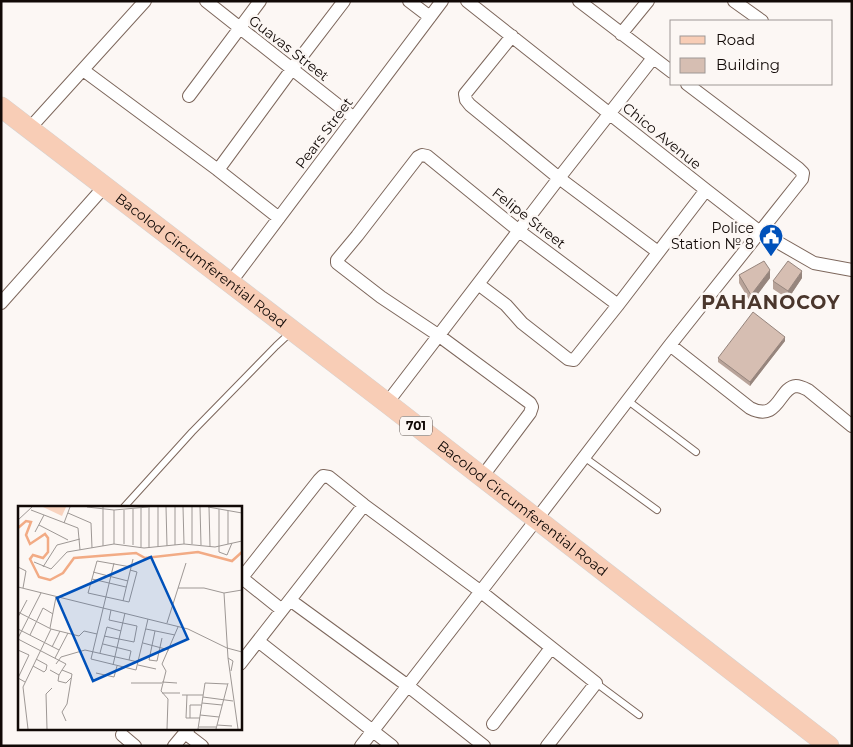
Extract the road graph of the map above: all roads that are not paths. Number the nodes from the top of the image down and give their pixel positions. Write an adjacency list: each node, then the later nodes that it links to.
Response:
1 (144, 1): 18 (street)
2 (206, 1): 13 (street, Guavas Street)
3 (260, 1): 13 (street)
4 (344, 1): 17 (street)
5 (409, 1): 11 (street)
6 (442, 1): 11 (street, Pears Street)
7 (468, 1): 15 (street, Chico Avenue)
8 (579, 1): 14 (street)
9 (648, 1): 14 (street)
10 (734, 1): 12 (street)
11 (430, 17): 24 (street, Pears Street)
12 (761, 20)
13 (240, 28): 17 (street, Guavas Street); 21 (street)
14 (621, 34): 16 (street)
15 (512, 36): 23 (street, Chico Avenue); 27 (street)
16 (653, 58): 19 (street); 23 (street)
17 (292, 69): 24 (street, Guavas Street); 26 (street)
18 (83, 70): 25 (street); 26 (street)
19 (670, 71)
20 (688, 85): 32 (street)
21 (188, 96)
22 (1, 107): 25 (main road, Bacolod Circumferential Road / 701)
23 (610, 113): 27 (street); 29 (street, Chico Avenue)
24 (354, 118): 30 (street, Pears Street)
25 (29, 129): 28 (main road, Bacolod Circumferential Road / 701)
26 (218, 170): 30 (street)
27 (559, 178): 31 (street); 33 (street)
28 (104, 187): 35 (main road, Bacolod Circumferential Road / 701); 37 (street)
29 (706, 190): 32 (street, Chico Avenue); 33 (street)
30 (279, 218): 35 (street, Pears Street)
31 (519, 231): 36 (street); 38 (street, Felipe Street); 40 (street, Felipe Street)
32 (760, 232): 34 (street, Chico Avenue); 41 (street)
33 (658, 252): 38 (street)
34 (852, 270)
35 (230, 283): 39 (main road, Bacolod Circumferential Road / 701)
36 (478, 284): 38 (street); 40 (street)
37 (1, 303)
38 (618, 305)
39 (293, 331): 43 (main road, Bacolod Circumferential Road / 701); 49 (lane)
40 (438, 335): 43 (street); 47 (street)
41 (670, 345): 42 (street); 44 (street)
42 (627, 400): 45 (lane); 46 (street)
43 (387, 403): 47 (main road, Bacolod Circumferential Road / 701)
44 (852, 426)
45 (696, 452)
46 (584, 457): 50 (lane); 51 (street)
47 (482, 477): 51 (main road, Bacolod Circumferential Road / 701)
48 (364, 505): 52 (street); 53 (street); 54 (street)
49 (125, 506)
50 (657, 510)
51 (536, 520): 53 (street); 72 (main road, Bacolod Circumferential Road / 701)
52 (241, 579): 54 (street)
53 (480, 591): 56 (street); 59 (street)
54 (286, 605): 55 (street); 59 (street)
55 (258, 641): 57 (street); 62 (street)
56 (551, 648): 58 (street); 61 (street)
57 (241, 663)
58 (596, 683): 60 (lane); 71 (street)
59 (408, 686): 62 (street); 70 (street)
60 (640, 715)
61 (493, 724)
62 (372, 730): 68 (street); 69 (street)
63 (187, 731): 66 (street); 67 (street)
64 (122, 735): 65 (street)
65 (135, 746)
66 (174, 746)
67 (202, 746)
68 (361, 746)
69 (392, 746)
70 (484, 746)
71 (547, 746)
72 (829, 746)

